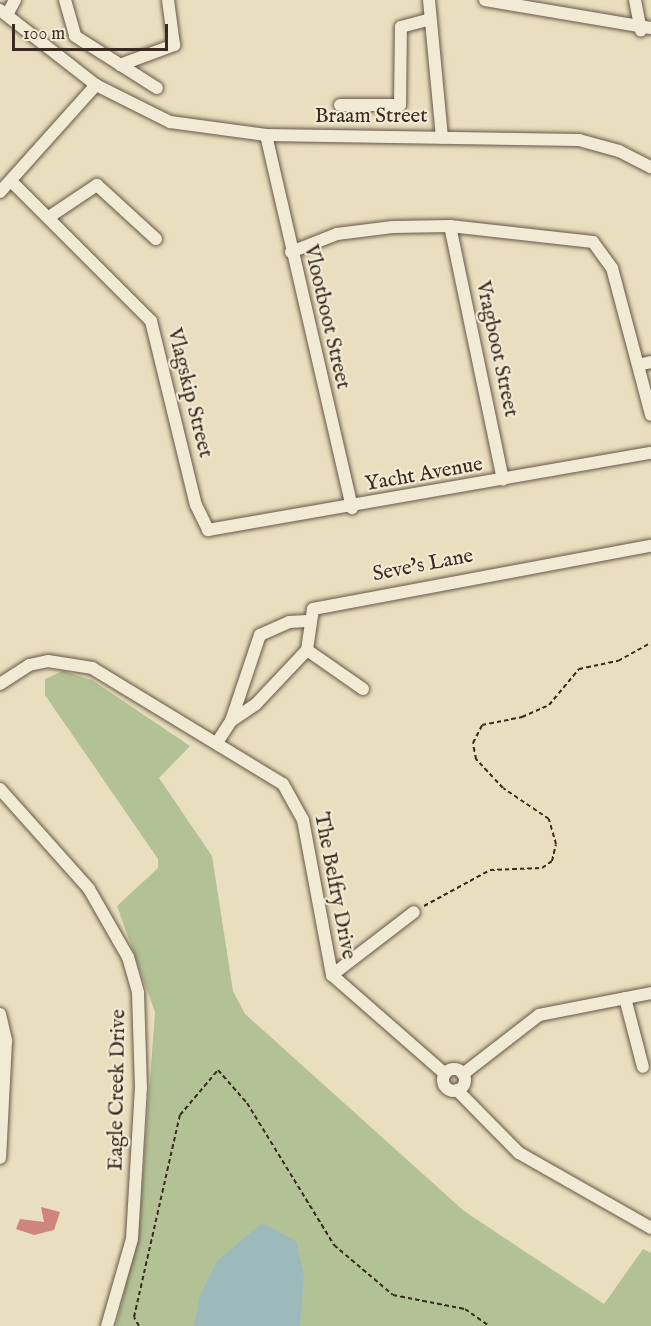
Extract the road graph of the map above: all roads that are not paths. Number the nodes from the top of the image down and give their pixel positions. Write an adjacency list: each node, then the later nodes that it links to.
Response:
1 (15, 0): 7 (street)
2 (65, 0): 10 (street)
3 (168, 0): 10 (street)
4 (429, 0): 8 (street)
5 (484, 0): 9 (street)
6 (634, 0): 9 (street)
7 (4, 13): 11 (street, Braam Street)
8 (430, 20): 13 (street); 15 (street)
9 (642, 25)
10 (120, 65): 12 (street)
11 (96, 85): 14 (street, Braam Street); 17 (street)
12 (157, 88)
13 (340, 105)
14 (266, 135): 15 (street, Braam Street); 22 (street, Vlootboot Street)
15 (442, 137): 16 (street, Braam Street)
16 (651, 167)
17 (11, 181): 18 (street); 19 (street, Vlagskip Street)
18 (0, 192)
19 (49, 217): 21 (street); 29 (street, Vlagskip Street)
20 (450, 226): 22 (street); 24 (street); 27 (street, Vragboot Street)
21 (156, 239)
22 (291, 252): 28 (street, Vlootboot Street)
23 (651, 362): 24 (street)
24 (638, 365): 25 (street)
25 (651, 416)
26 (651, 453): 27 (street, Yacht Avenue)
27 (503, 480): 28 (street, Yacht Avenue)
28 (351, 508): 29 (street, Yacht Avenue)
29 (204, 527)
30 (651, 546): 31 (street, Seve's Lane)
31 (307, 621): 32 (street); 35 (street)
32 (307, 650): 34 (street); 35 (street)
33 (0, 684): 36 (street, The Belfry Drive)
34 (363, 689)
35 (231, 721): 36 (street)
36 (218, 741): 39 (street, The Belfry Drive)
37 (0, 789): 49 (street, Eagle Creek Drive)
38 (414, 912): 39 (street)
39 (332, 975): 44 (street, The Belfry Drive)
40 (651, 993): 41 (street)
41 (625, 998): 43 (street); 45 (street)
42 (0, 1014): 47 (street)
43 (643, 1067)
44 (445, 1074): 45 (street); 46 (street, The Belfry Drive)
45 (463, 1074): 46 (street)
46 (457, 1090): 48 (street)
47 (0, 1158)
48 (651, 1228)
49 (107, 1326)

